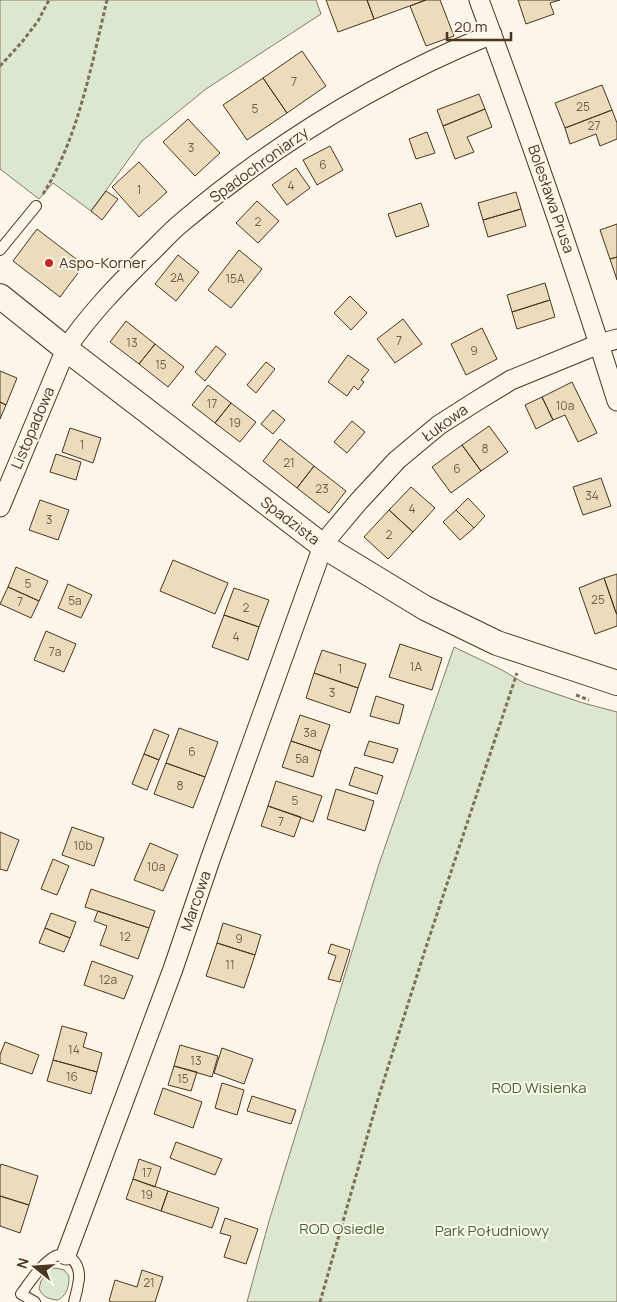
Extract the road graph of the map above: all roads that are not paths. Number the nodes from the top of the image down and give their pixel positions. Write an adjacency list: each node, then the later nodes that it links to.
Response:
1 (479, 0): 2 (street, Bolesława Prusa)
2 (492, 34): 6 (street, Bolesława Prusa); 7 (street, Spadochroniarzy)
3 (36, 206): 4 (lane)
4 (0, 250)
5 (0, 296): 7 (street, Spadzista)
6 (608, 342): 8 (street, Bolesława Prusa); 10 (street, Łukowa)
7 (66, 349): 9 (street, Listopadowa); 10 (street, Spadzista)
8 (617, 400)
9 (0, 507)
10 (323, 546): 11 (street, Spadzista); 12 (street, Marcowa)
11 (617, 683)
12 (66, 1255): 13 (lane); 14 (lane)
13 (35, 1302)
14 (74, 1302)

